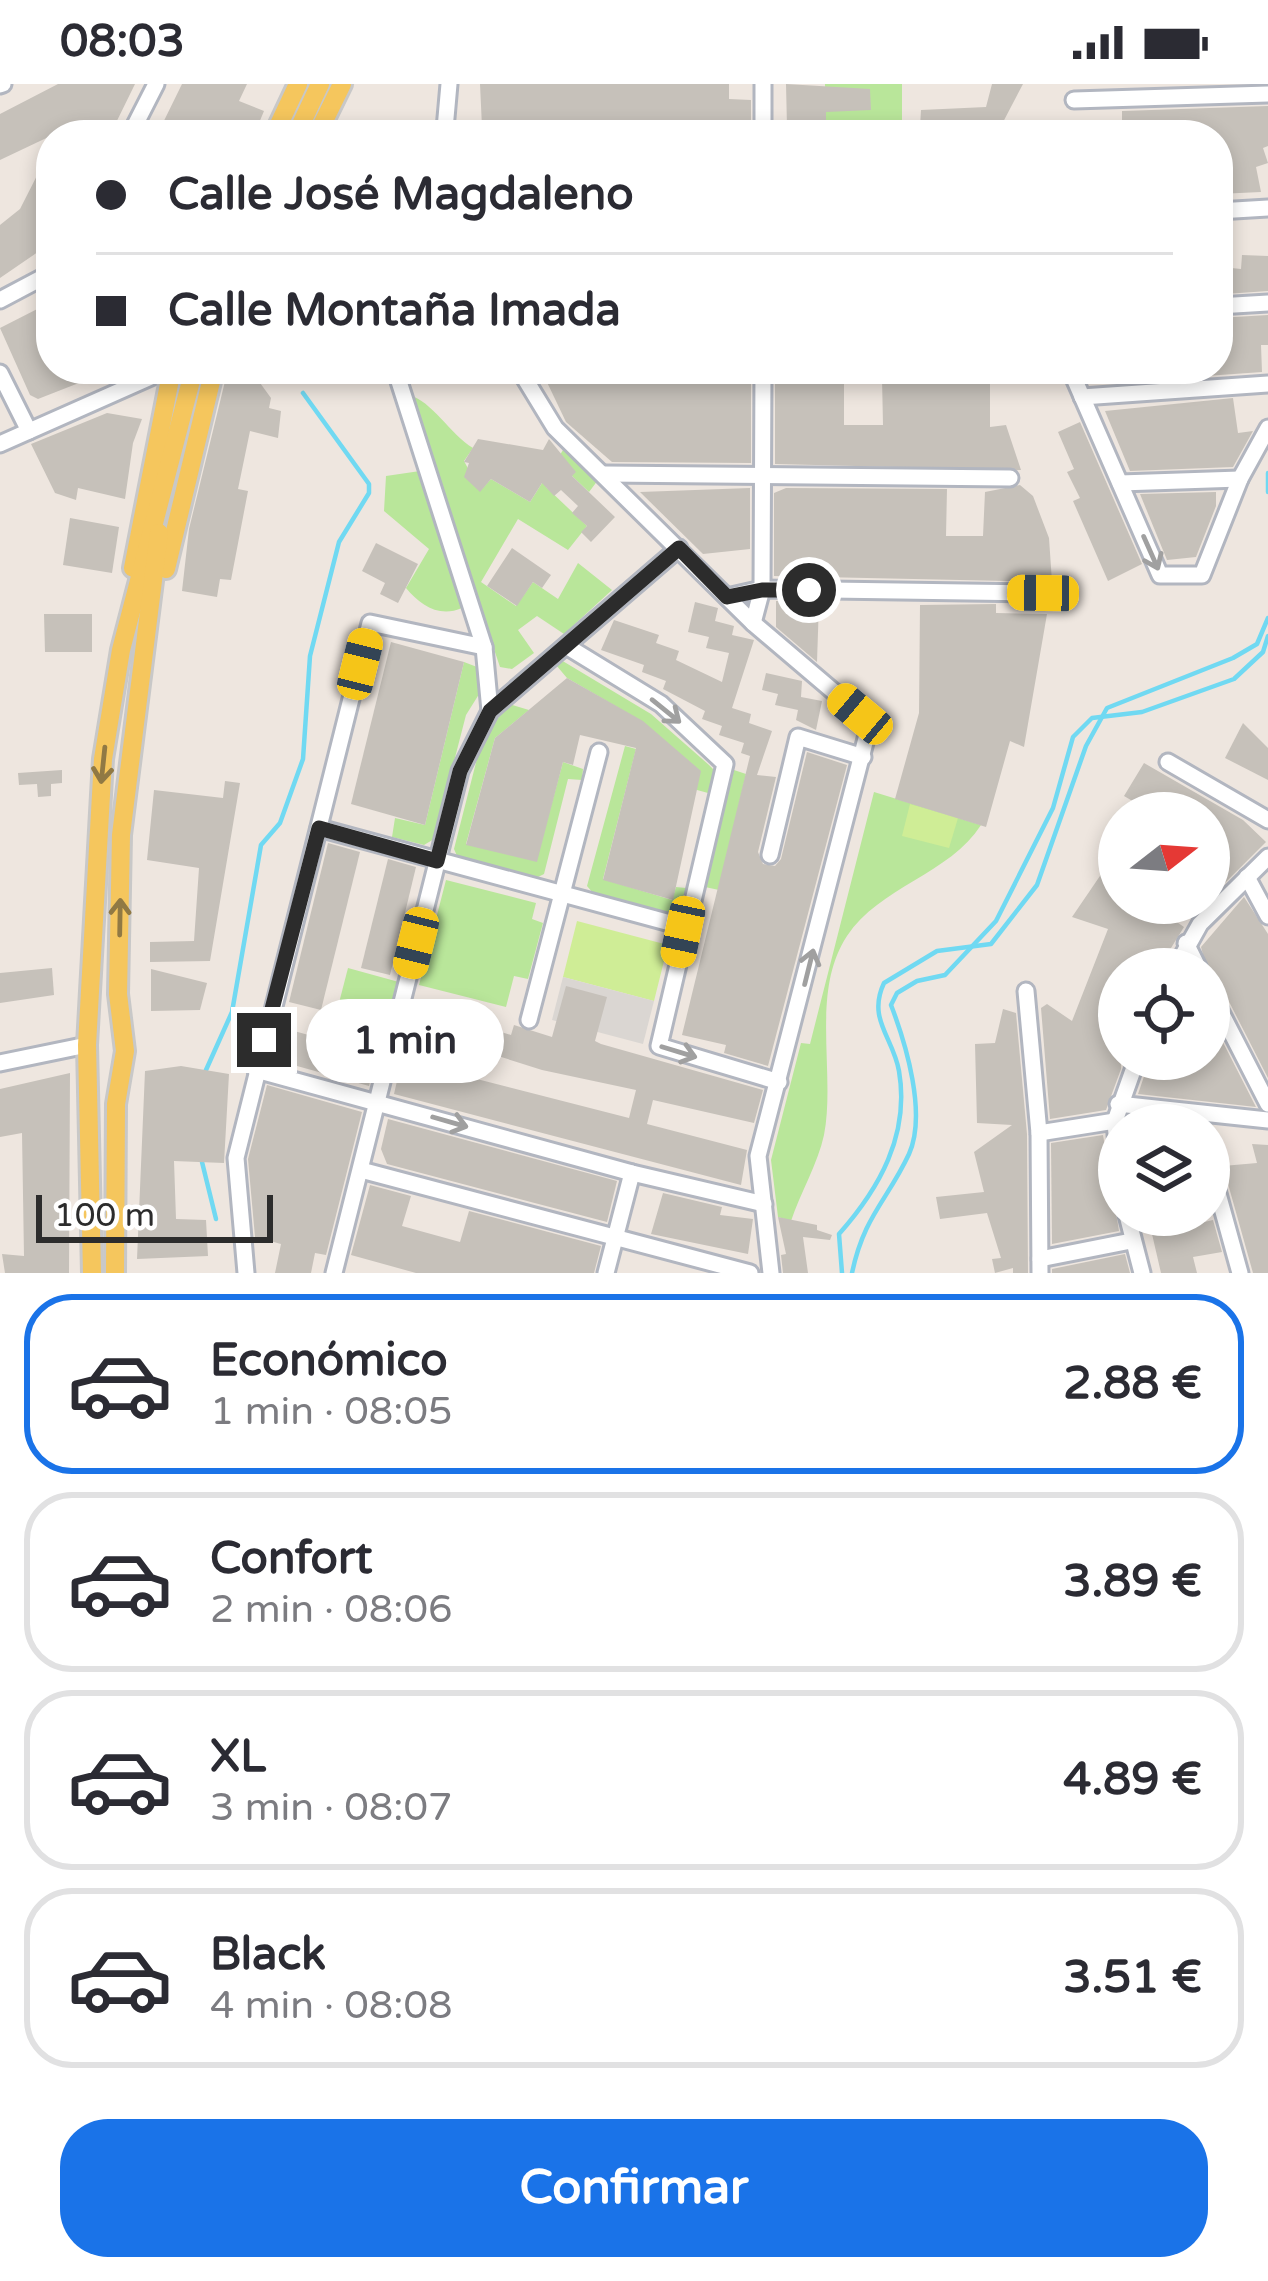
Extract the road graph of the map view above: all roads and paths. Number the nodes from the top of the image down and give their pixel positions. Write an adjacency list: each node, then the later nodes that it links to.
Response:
1 (156, 84): 9 (street)
2 (298, 84): 10 (main road)
3 (320, 84): 11 (main road)
4 (342, 84): 12 (main road)
5 (449, 84): 13 (street)
6 (763, 84): 14 (street)
7 (1268, 94): 8 (street)
8 (1074, 100)
9 (138, 120)
10 (281, 120)
11 (303, 120)
12 (324, 120)
13 (447, 120)
14 (763, 120)
15 (1268, 208): 16 (street)
16 (1233, 210)
17 (36, 282): 18 (street)
18 (0, 300)
19 (1268, 303): 20 (street)
20 (1233, 305)
21 (0, 374): 33 (street)
22 (137, 384): 33 (street)
23 (168, 384): 48 (main road)
24 (191, 384): 40 (main road)
25 (210, 384): 49 (main road)
26 (399, 384): 47 (street)
27 (528, 384): 35 (street)
28 (763, 384): 37 (street)
29 (1076, 384): 31 (street)
30 (1268, 384): 31 (street)
31 (1082, 397): 39 (street)
32 (1268, 428): 38 (street)
33 (29, 431): 34 (street)
34 (0, 444)
35 (604, 474): 37 (street); 41 (street)
36 (1010, 478): 37 (street)
37 (762, 479): 42 (street)
38 (1240, 479): 39 (street); 39 (street, one-way to 38)
39 (1120, 483)
40 (160, 516): 48 (main road); 49 (main road)
41 (679, 548): 44 (street); 46 (street)
42 (762, 590): 43 (street); 44 (street); 45 (street)
43 (1043, 593)
44 (727, 597): 45 (street)
45 (753, 623): 52 (street)
46 (568, 646): 50 (street); 62 (street, one-way to 62)
47 (484, 647): 50 (street); 55 (street)
48 (122, 650): 70 (main road, one-way to 70)
49 (141, 676): 69 (main road, one-way to 49)
50 (490, 711): 58 (street)
51 (599, 752): 60 (street)
52 (862, 757): 56 (street); 74 (street, one-way to 52)
53 (1168, 762): 54 (street)
54 (1268, 820)
55 (319, 828): 58 (street); 73 (street)
56 (770, 855)
57 (1268, 857): 59 (street)
58 (437, 861): 60 (street); 75 (street)
59 (1247, 877): 61 (street); 63 (street)
60 (560, 897): 62 (street); 67 (street)
61 (1268, 916)
62 (685, 927): 74 (street, one-way to 74)
63 (1186, 943): 64 (street); 65 (street)
64 (1184, 948)
65 (1188, 948)
66 (1026, 992): 80 (street)
67 (529, 1020)
68 (1230, 1030): 76 (street)
69 (122, 1034): 70 (main road); 71 (main road)
70 (89, 1045): 71 (main road); 72 (street); 89 (main road)
71 (120, 1060): 90 (main road)
72 (0, 1063)
73 (256, 1070): 75 (street); 91 (street)
74 (779, 1082): 83 (street)
75 (376, 1101): 81 (street); 82 (street, one-way to 82)
76 (1268, 1104)
77 (1098, 1117): 80 (street)
78 (1230, 1119): 79 (street)
79 (1268, 1120)
80 (1039, 1133): 88 (street)
81 (362, 1170): 86 (street); 92 (street)
82 (632, 1173): 83 (street); 86 (street)
83 (764, 1204): 95 (street)
84 (1130, 1236): 87 (street)
85 (1230, 1236): 97 (street)
86 (616, 1238): 93 (street); 94 (street)
87 (1131, 1240): 88 (street); 96 (street)
88 (1040, 1266)
89 (92, 1273)
90 (115, 1273)
91 (246, 1273)
92 (334, 1273)
93 (606, 1273)
94 (750, 1273)
95 (771, 1273)
96 (1142, 1273)
97 (1240, 1273)

